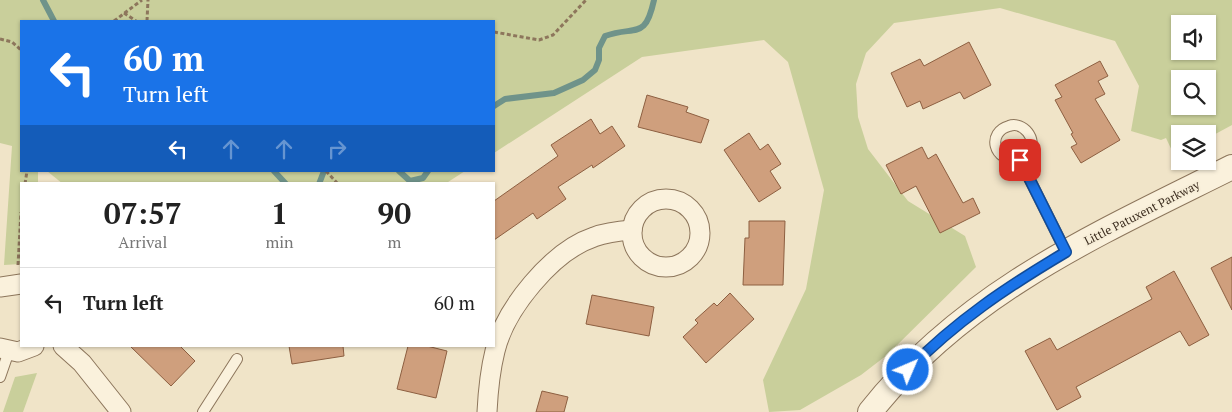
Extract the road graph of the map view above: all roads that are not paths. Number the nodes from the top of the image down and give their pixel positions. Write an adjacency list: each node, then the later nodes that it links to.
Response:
1 (1020, 160): 4 (lane)
2 (1232, 167): 4 (street, Little Patuxent Parkway)
3 (632, 230): 12 (street)
4 (1066, 252): 13 (street, Little Patuxent Parkway)
5 (31, 347): 7 (street)
6 (65, 347): 10 (street)
7 (5, 349): 9 (lane)
8 (237, 358): 11 (lane)
9 (0, 377)
10 (121, 412)
11 (203, 412)
12 (487, 412)
13 (870, 412)

